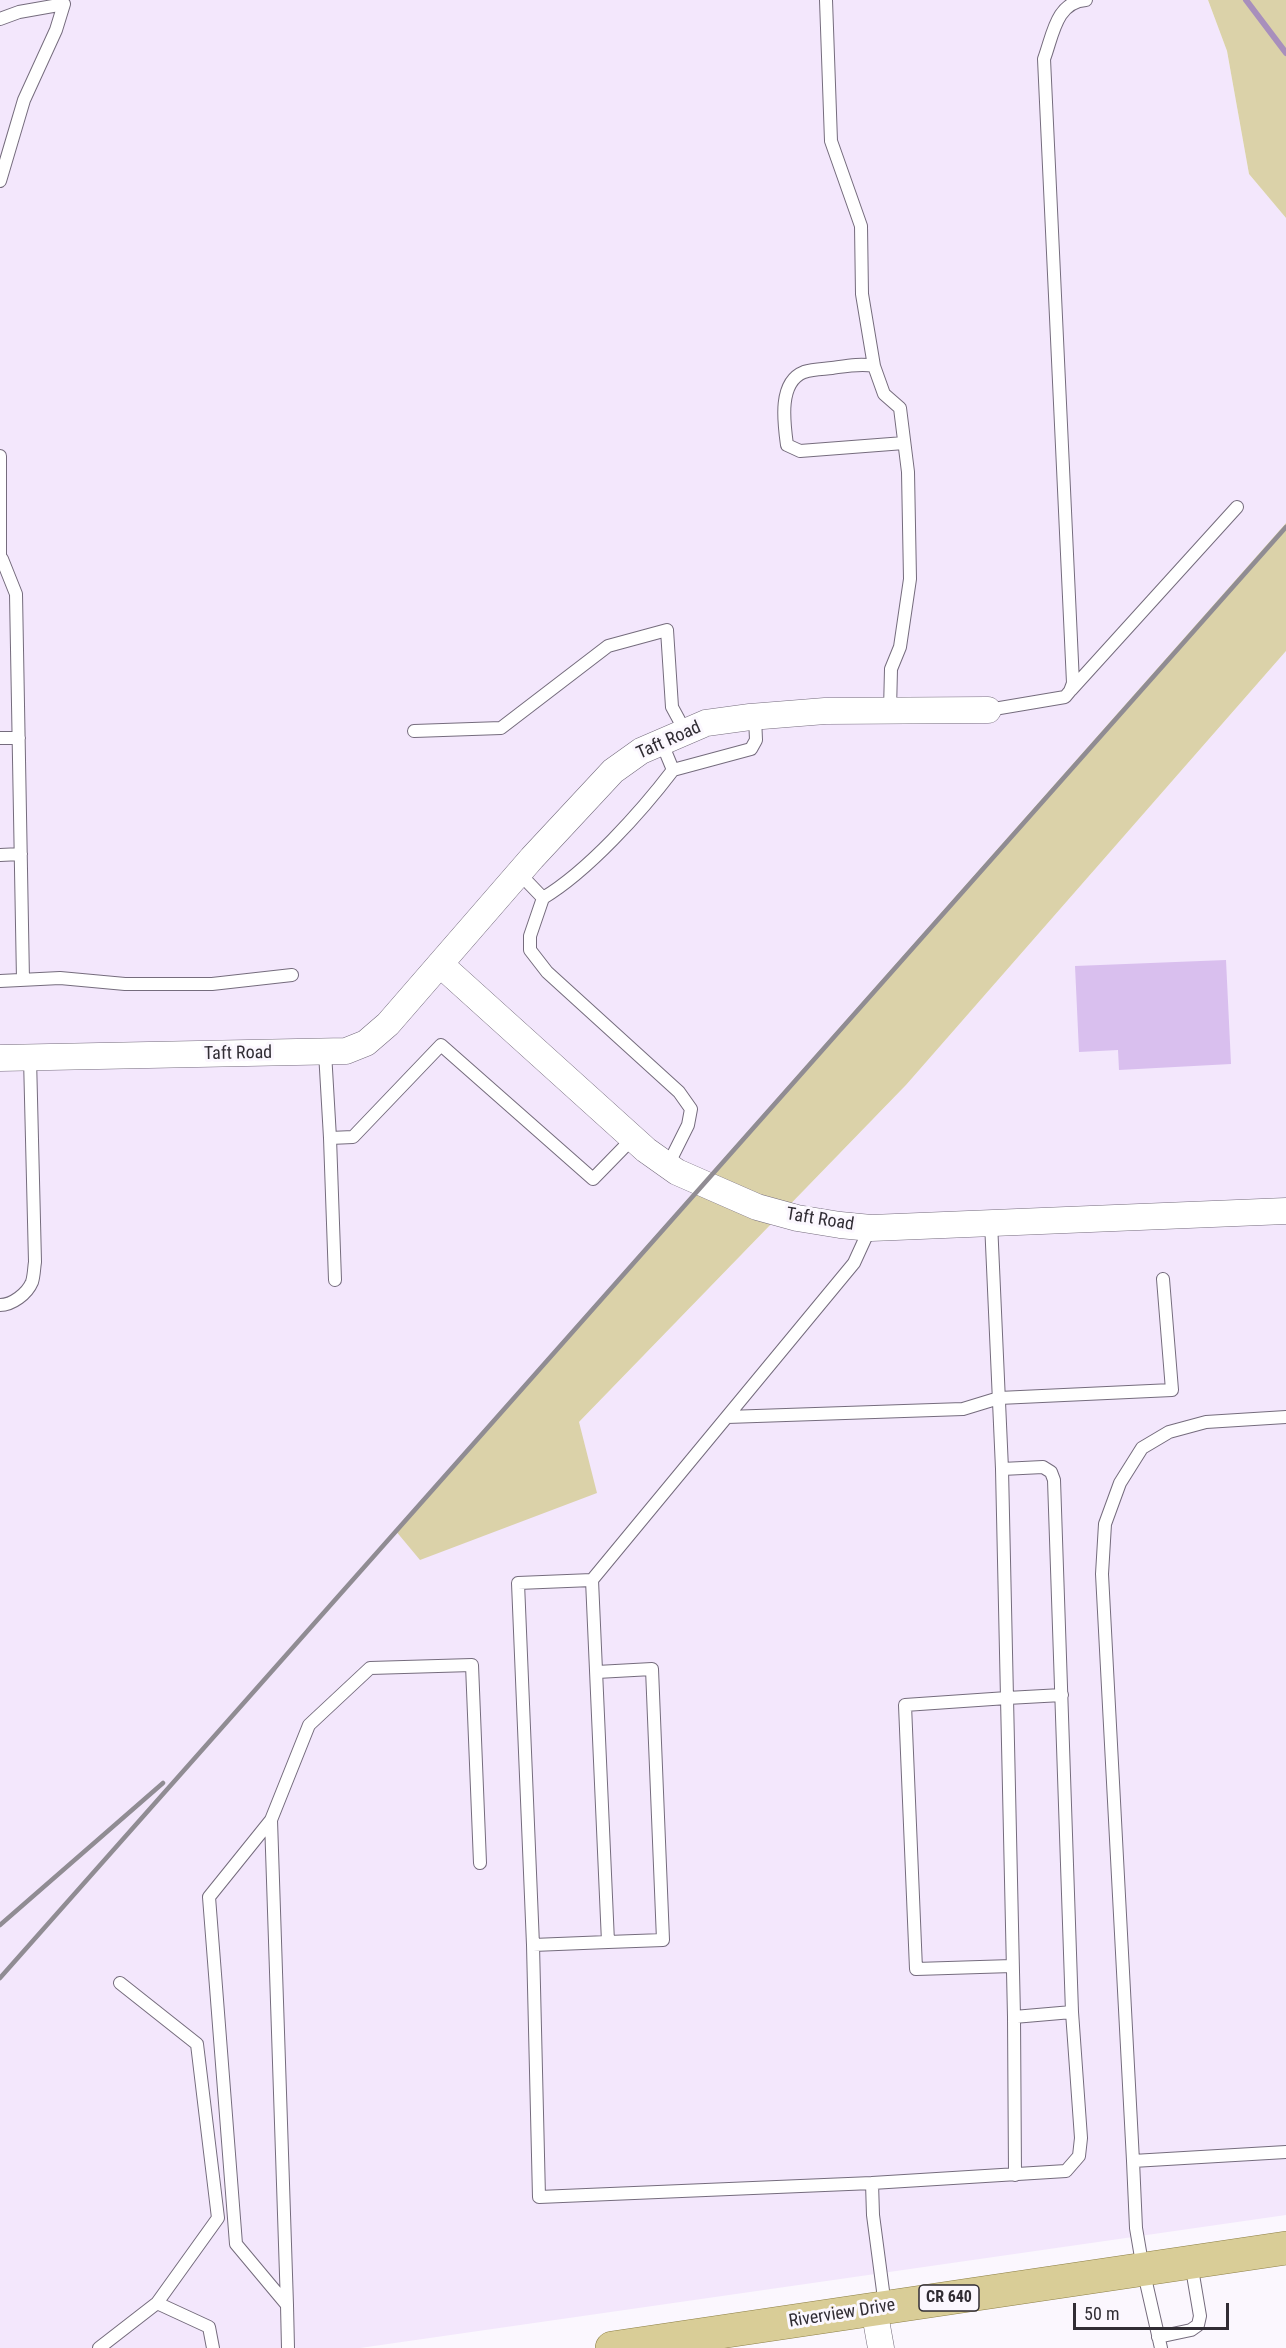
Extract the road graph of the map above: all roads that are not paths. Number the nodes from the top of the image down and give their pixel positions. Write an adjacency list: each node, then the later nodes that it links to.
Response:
1 (826, 0): 6 (lane)
2 (1086, 0): 11 (lane)
3 (70, 2): 4 (lane); 5 (lane)
4 (0, 20)
5 (0, 181)
6 (874, 366): 7 (lane); 7 (lane)
7 (904, 443): 12 (lane)
8 (0, 456): 10 (lane)
9 (1237, 507): 11 (lane)
10 (1, 559): 18 (lane)
11 (1070, 691): 13 (lane)
12 (890, 710): 13 (street, Taft Road); 14 (street, Taft Road)
13 (988, 710)
14 (755, 717): 16 (street, Taft Road); 20 (lane)
15 (414, 730): 16 (lane)
16 (685, 731): 19 (street, Taft Road)
17 (0, 738): 18 (lane)
18 (19, 738): 21 (lane)
19 (661, 741): 20 (lane); 23 (street, Taft Road)
20 (673, 770): 24 (lane)
21 (21, 854): 22 (lane); 27 (lane)
22 (0, 855)
23 (519, 873): 24 (lane); 25 (street, Taft Road)
24 (543, 898): 34 (lane)
25 (440, 964): 29 (street, Taft Road); 33 (street, Taft Road)
26 (292, 975): 27 (lane)
27 (23, 980): 28 (lane)
28 (0, 981)
29 (326, 1052): 31 (street, Taft Road); 32 (lane)
30 (0, 1058): 31 (street, Taft Road)
31 (30, 1058): 40 (lane)
32 (330, 1138): 33 (lane); 39 (lane)
33 (633, 1138): 34 (street, Taft Road)
34 (668, 1165): 37 (street, Taft Road)
35 (1286, 1210): 36 (street, Taft Road)
36 (991, 1222): 37 (street, Taft Road); 41 (lane)
37 (870, 1228): 42 (lane)
38 (1163, 1279): 41 (lane)
39 (334, 1280)
40 (0, 1305)
41 (999, 1398): 42 (lane); 44 (lane)
42 (727, 1417): 45 (lane)
43 (1286, 1417): 58 (lane)
44 (1002, 1469): 47 (lane); 48 (lane)
45 (592, 1580): 46 (lane); 52 (lane)
46 (597, 1672): 51 (lane); 51 (lane)
47 (1062, 1695): 48 (lane); 55 (lane)
48 (1006, 1698): 53 (lane); 53 (lane)
49 (271, 1820): 50 (lane); 65 (lane); 65 (lane)
50 (480, 1863)
51 (608, 1942): 52 (lane)
52 (533, 1945): 60 (lane)
53 (1012, 1966): 56 (lane)
54 (120, 1983): 64 (lane)
55 (1072, 2012): 56 (lane); 59 (lane)
56 (1014, 2017): 59 (lane)
57 (1286, 2152): 58 (lane)
58 (1133, 2161): 63 (lane)
59 (1015, 2175): 60 (lane)
60 (872, 2183): 66 (lane)
61 (1286, 2248): 62 (main road, Riverview Drive / CR 640)
62 (1191, 2262): 63 (main road, Riverview Drive / CR 640); 67 (lane)
63 (1143, 2269): 66 (main road, Riverview Drive / CR 640); 67 (lane)
64 (157, 2304): 68 (lane); 69 (lane)
65 (287, 2305): 70 (lane)
66 (880, 2308): 71 (main road, Riverview Drive / CR 640); 72 (street)
67 (1160, 2342)
68 (99, 2348)
69 (213, 2348)
70 (288, 2348)
71 (612, 2348)
72 (881, 2348)

